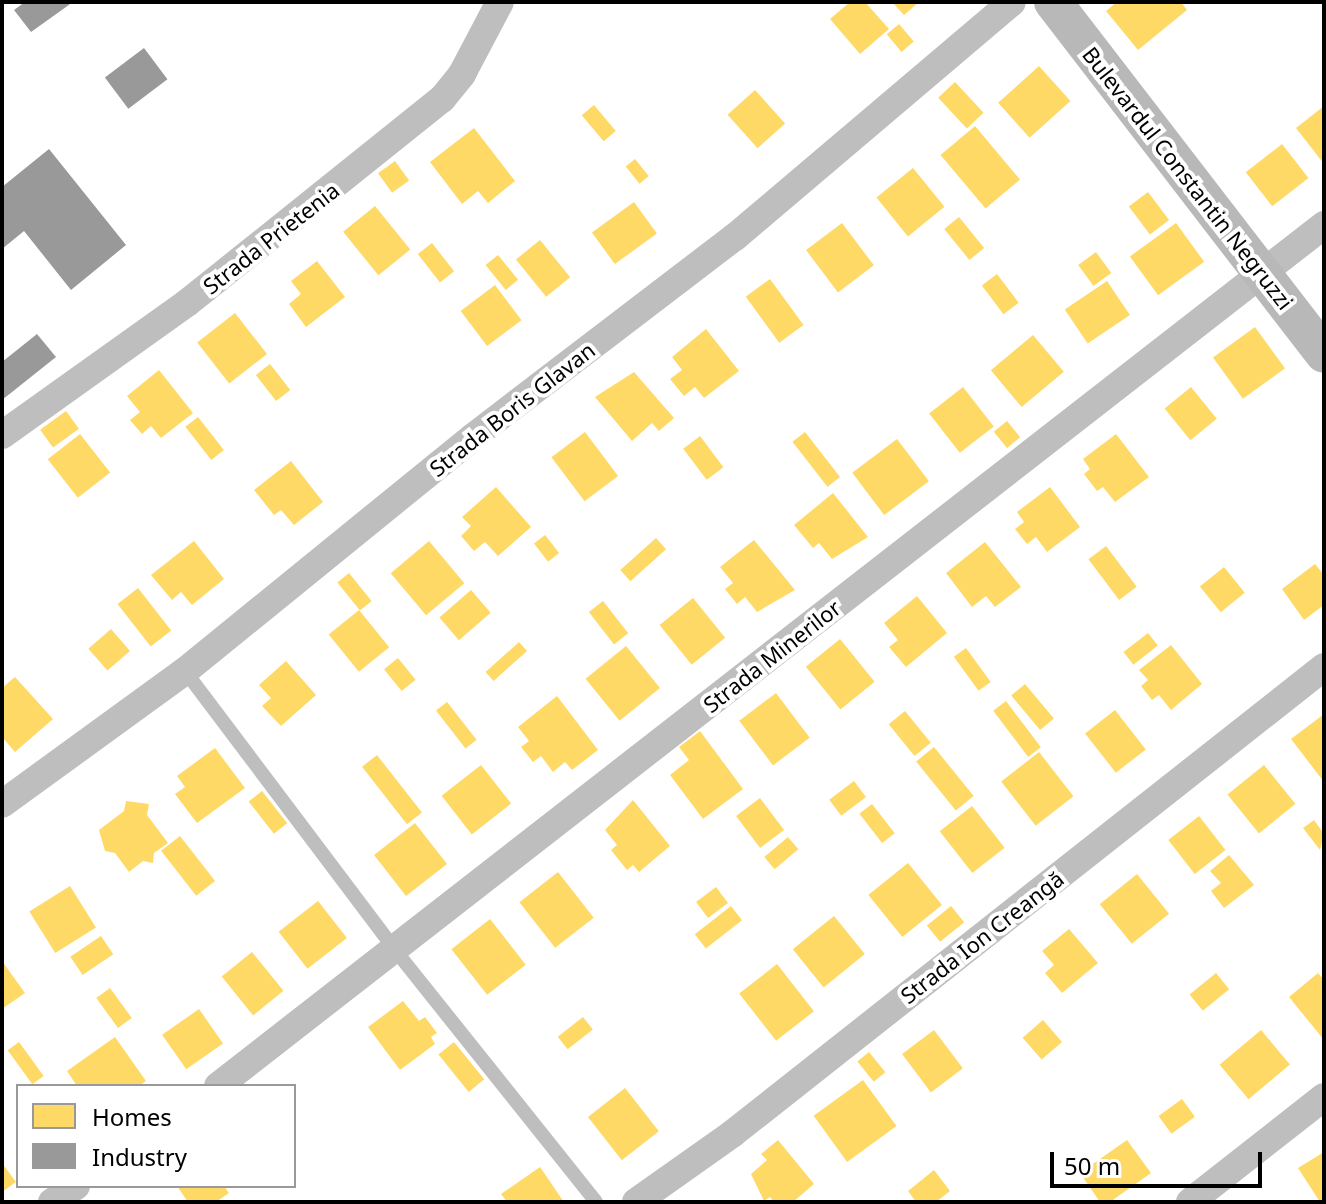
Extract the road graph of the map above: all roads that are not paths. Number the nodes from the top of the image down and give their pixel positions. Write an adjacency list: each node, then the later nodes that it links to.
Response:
1 (500, 2): 7 (street, Strada Prietenia)
2 (1012, 2): 9 (street, Strada Boris Glavan)
3 (1053, 2): 5 (street, Bulevardul Constantin Negruzzi)
4 (1324, 225): 5 (street, Strada Minerilor)
5 (1262, 274): 6 (street, Bulevardul Constantin Negruzzi); 11 (street, Strada Minerilor)
6 (1324, 354)
7 (2, 435)
8 (1324, 667): 17 (street, Strada Ion Creangă)
9 (185, 671): 10 (street, Strada Boris Glavan); 11 (lane)
10 (2, 804)
11 (395, 950): 12 (street, Strada Minerilor); 16 (lane)
12 (221, 1084)
13 (1324, 1097): 18 (street)
14 (73, 1188): 15 (street)
15 (52, 1202)
16 (596, 1202)
17 (636, 1202)
18 (1190, 1202)

